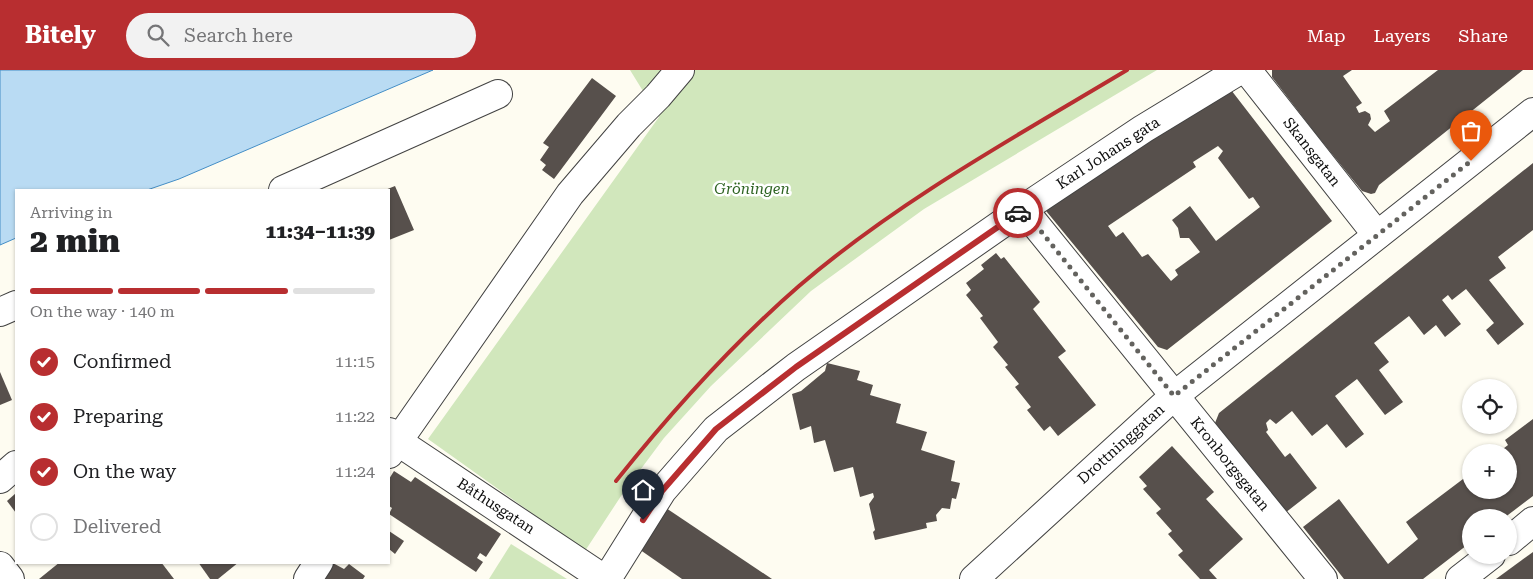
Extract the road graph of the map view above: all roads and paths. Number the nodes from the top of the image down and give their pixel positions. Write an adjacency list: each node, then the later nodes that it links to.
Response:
1 (680, 70): 12 (street)
2 (1240, 70): 7 (street, Karl Johans gata)
3 (1247, 70): 8 (street, Skansgatan)
4 (498, 94): 6 (street)
5 (1533, 112): 8 (street, Drottninggatan)
6 (284, 189)
7 (1023, 209): 11 (street, Kronborgsgatan); 20 (street, Karl Johans gata)
8 (1377, 235): 11 (street, Drottninggatan)
9 (15, 305): 10 (street)
10 (0, 312)
11 (1174, 396): 21 (street, Drottninggatan); 22 (street, Kronborgsgatan)
12 (392, 443): 20 (street, Båthusgatan)
13 (1533, 521): 14 (street)
14 (1517, 534)
15 (318, 564): 19 (street)
16 (1479, 564): 23 (street)
17 (0, 566): 18 (street)
18 (10, 579)
19 (308, 579)
20 (606, 579)
21 (974, 579)
22 (1323, 579)
23 (1460, 579)

